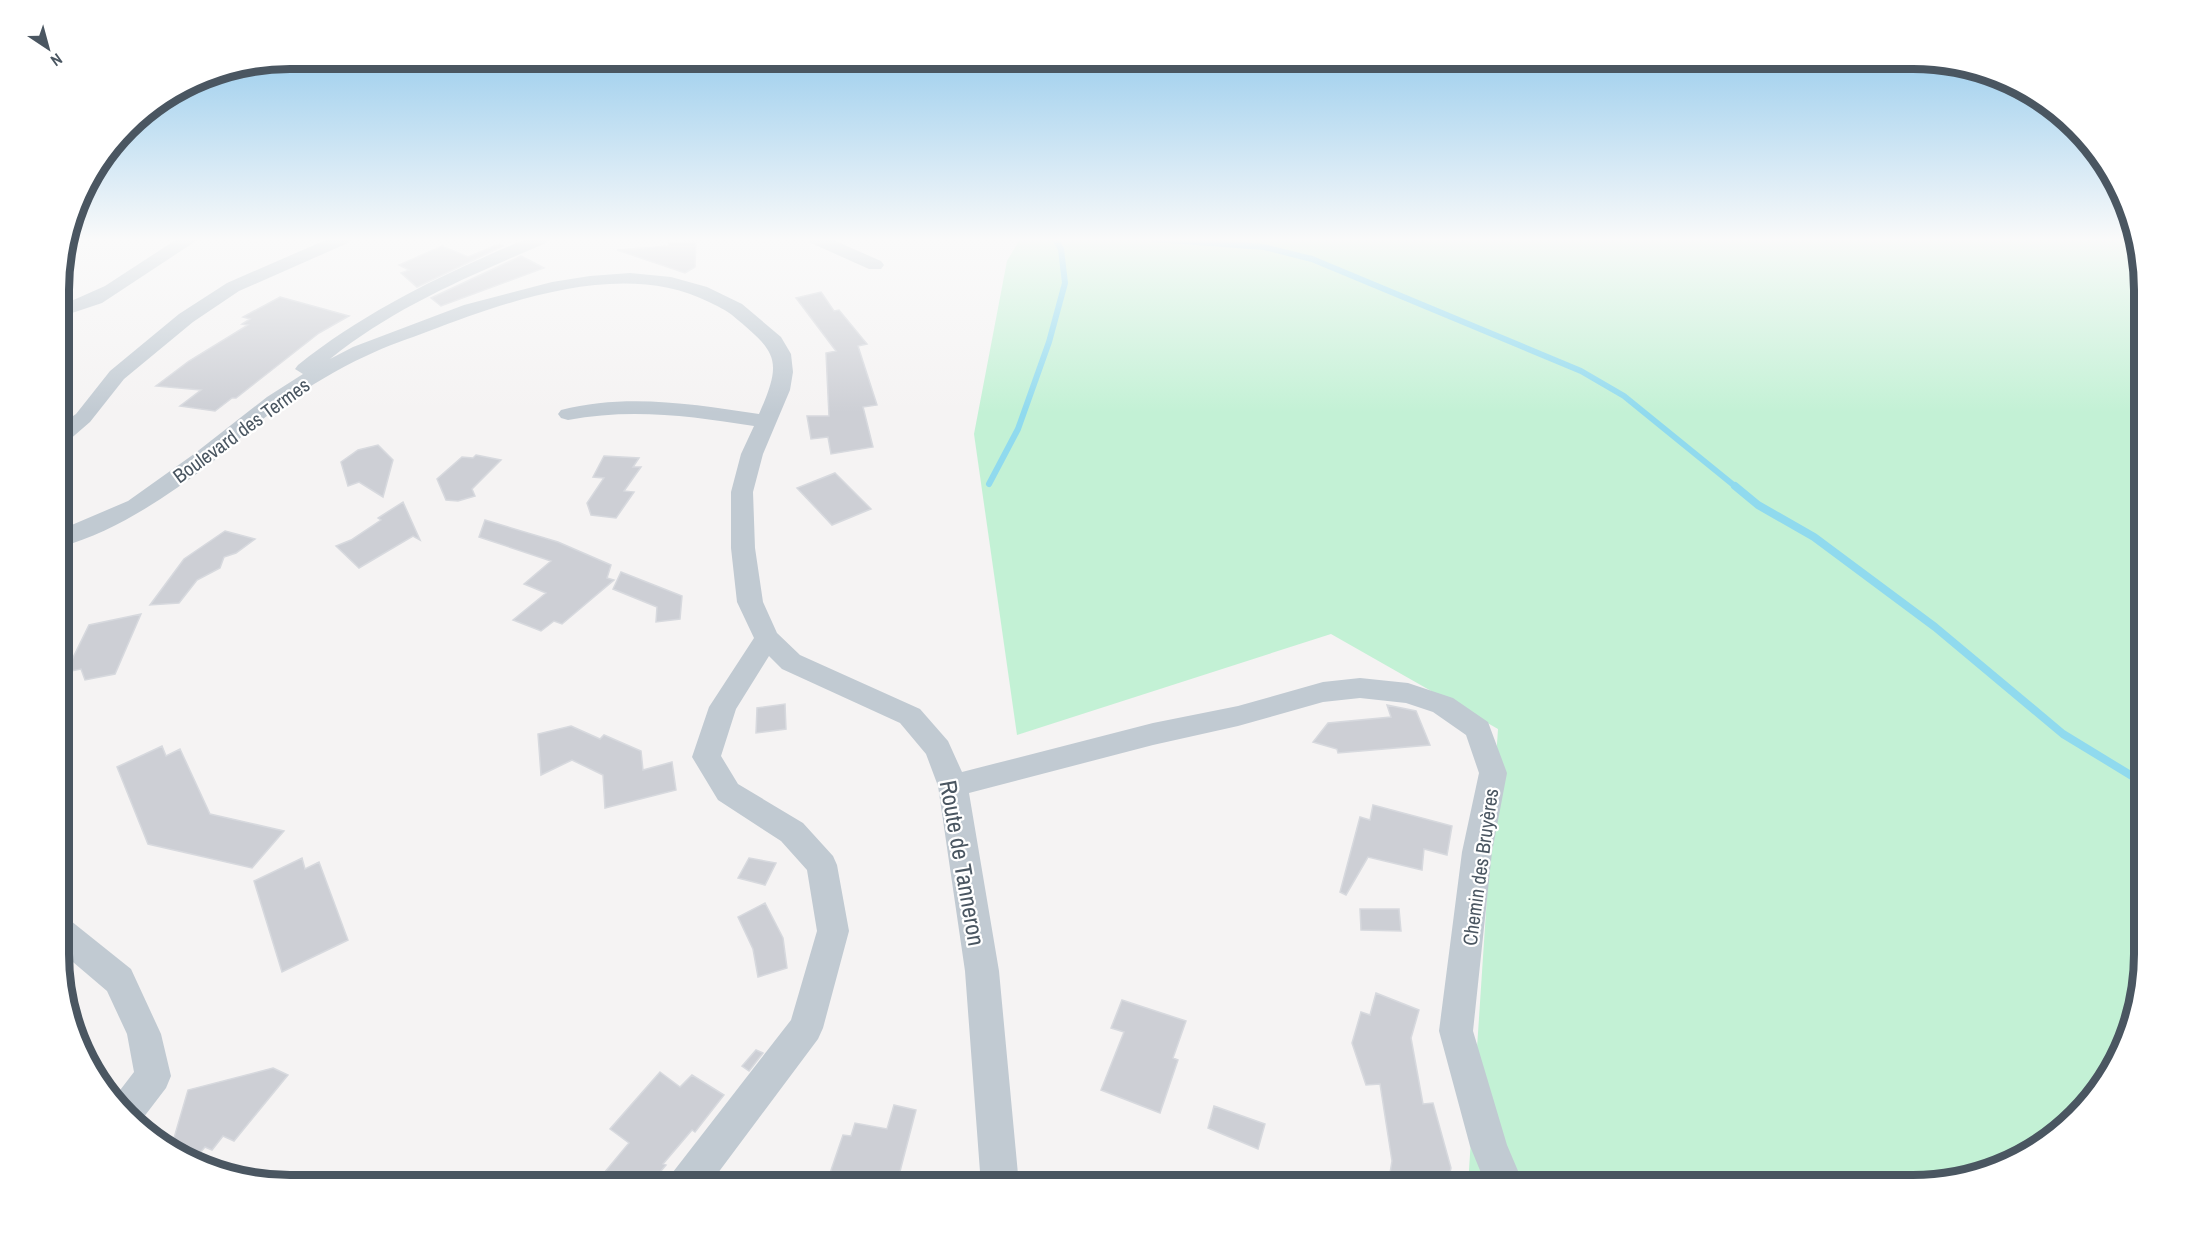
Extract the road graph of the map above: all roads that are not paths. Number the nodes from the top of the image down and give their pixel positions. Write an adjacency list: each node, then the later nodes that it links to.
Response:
1 (99, 297): 6 (street)
2 (218, 297): 10 (street)
3 (413, 297): 7 (street)
4 (515, 297): 7 (street, Boulevard des Termes)
5 (713, 297): 9 (street, Boulevard des Termes)
6 (69, 309)
7 (274, 401): 11 (street, Boulevard des Termes)
8 (568, 414): 9 (street)
9 (766, 421): 14 (street, Boulevard des Termes)
10 (69, 429)
11 (202, 459): 12 (street); 13 (street, Boulevard des Termes)
12 (69, 521)
13 (69, 534)
14 (767, 638): 15 (street, Route de Tanneron); 18 (street)
15 (953, 786): 19 (street, Route de Tanneron); 20 (street, Chemin des Bruyères)
16 (69, 938): 17 (street)
17 (130, 1106)
18 (694, 1175)
19 (999, 1175)
20 (1500, 1175)

